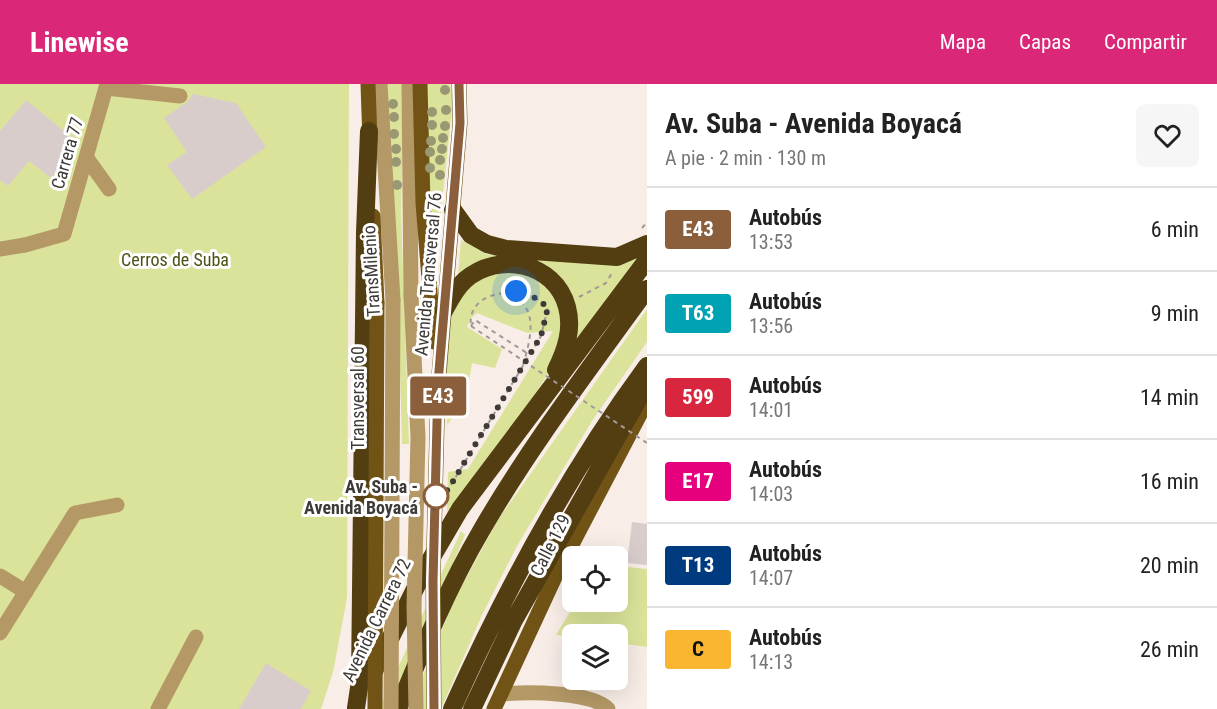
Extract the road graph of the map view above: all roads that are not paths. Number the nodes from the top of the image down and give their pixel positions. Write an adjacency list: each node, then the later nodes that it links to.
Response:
1 (368, 84): 8 (main road)
2 (380, 84): 33 (street, TransMilenio, bridge)
3 (409, 84): 35 (street, bridge)
4 (420, 84): 19 (main road, Avenida Transversal 76)
5 (459, 84): 11 (main road, Avenida Transversal 76)
6 (107, 86): 7 (street); 9 (street, Carrera 77)
7 (180, 96)
8 (369, 131): 30 (highway); 32 (main road, Transversal 60, bridge)
9 (86, 157): 10 (street); 13 (street, Carrera 77)
10 (109, 189)
11 (453, 210): 12 (highway); 16 (main road, Avenida Transversal 76)
12 (647, 244)
13 (0, 249)
14 (647, 260): 21 (highway, Avenida Carrera 72)
15 (647, 289): 34 (highway)
16 (444, 311): 19 (main road, Avenida Transversal 76); 21 (highway)
17 (647, 366): 37 (highway)
18 (647, 384): 38 (highway)
19 (438, 385): 36 (main road, bridge)
20 (647, 401): 28 (main road, Calle 129)
21 (540, 403): 25 (highway, Avenida Carrera 72)
22 (117, 505): 24 (street)
23 (0, 576): 24 (street)
24 (26, 592): 26 (street)
25 (412, 594): 30 (highway, Avenida Carrera 72); 31 (highway)
26 (0, 633)
27 (196, 638): 29 (street)
28 (501, 694): 39 (main road, Calle 129); 40 (street)
29 (158, 709)
30 (356, 709)
31 (370, 709)
32 (375, 709)
33 (391, 709)
34 (398, 709)
35 (416, 709)
36 (434, 709)
37 (452, 709)
38 (472, 709)
39 (494, 709)
40 (608, 709)

